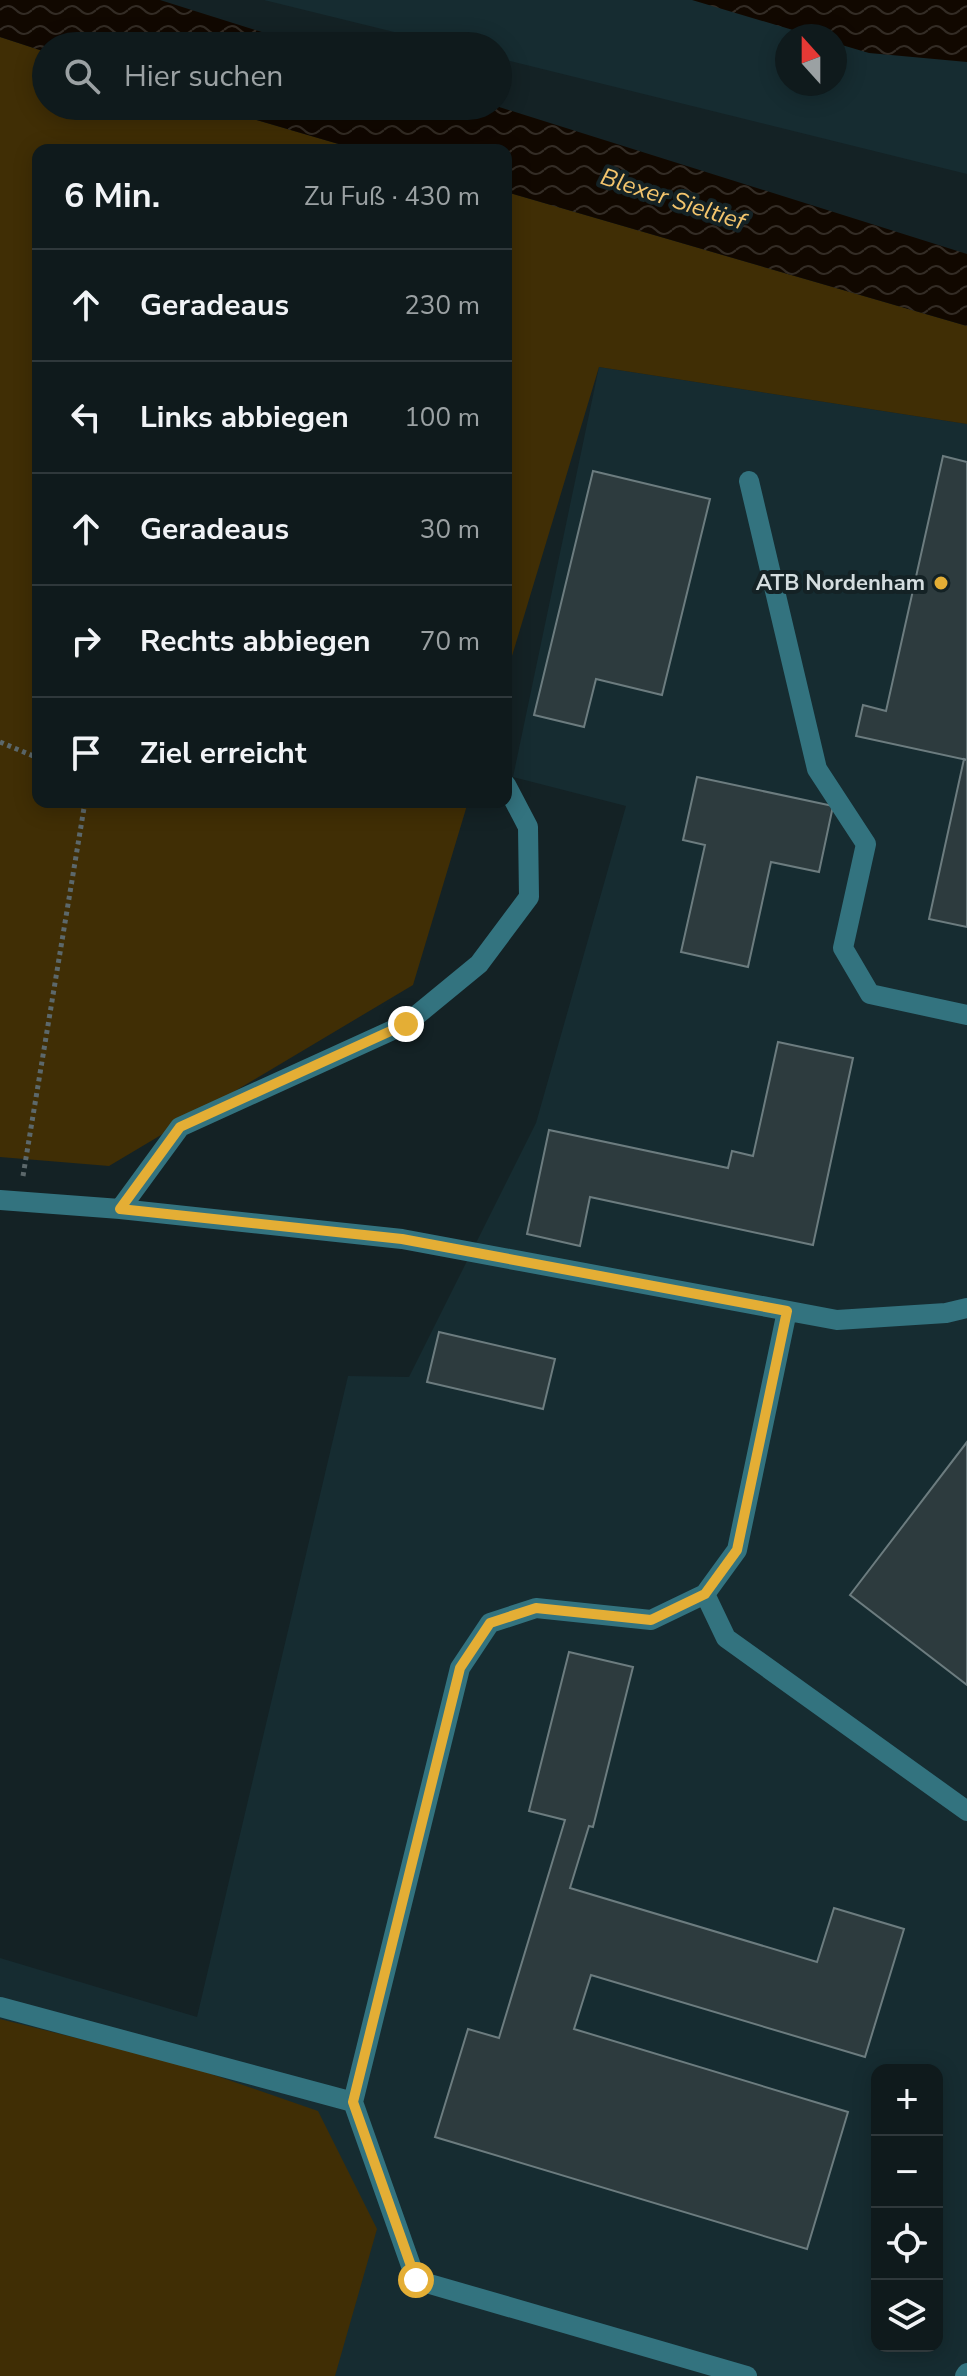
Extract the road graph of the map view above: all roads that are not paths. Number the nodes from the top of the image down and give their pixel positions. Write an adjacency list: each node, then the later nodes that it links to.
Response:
1 (749, 481): 3 (street)
2 (512, 796): 5 (street)
3 (967, 1015)
4 (9, 1201): 5 (street)
5 (120, 1209): 7 (street)
6 (967, 1308): 7 (street)
7 (787, 1311): 8 (street)
8 (705, 1594): 9 (street); 11 (street)
9 (967, 1811)
10 (0, 2007): 11 (street)
11 (353, 2102): 12 (street)
12 (747, 2376)

